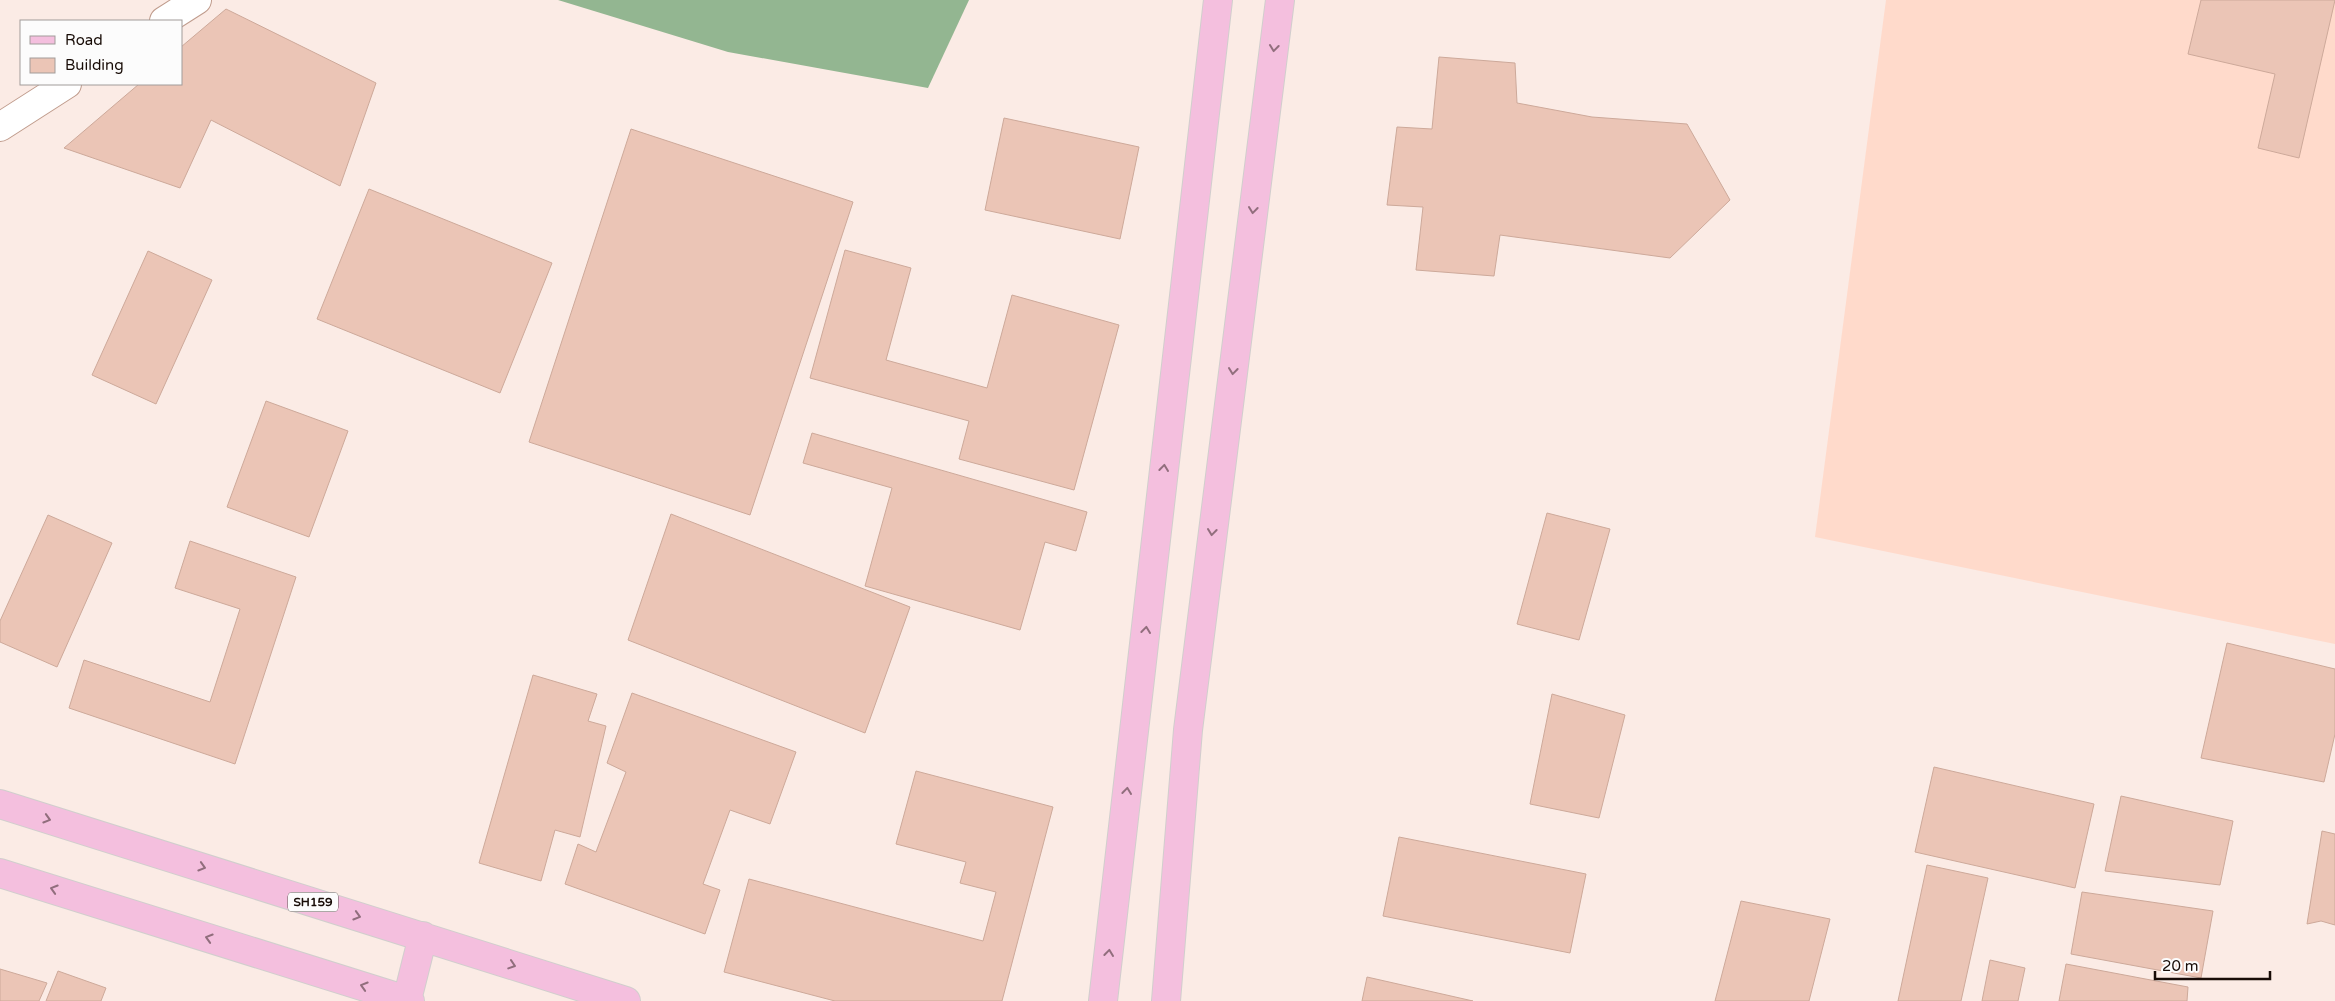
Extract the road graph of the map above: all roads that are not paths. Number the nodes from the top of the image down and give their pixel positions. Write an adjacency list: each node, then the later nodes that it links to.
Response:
1 (197, 0): 4 (street)
2 (1218, 0): 12 (main road, one-way to 2)
3 (1280, 0): 13 (main road, one-way to 13)
4 (166, 20)
5 (65, 85): 6 (street)
6 (0, 127)
7 (0, 804): 9 (main road, SH159, one-way to 9)
8 (0, 873): 10 (main road, one-way to 8)
9 (423, 936): 10 (main road); 11 (main road, SH159, one-way to 11)
10 (409, 1000)
11 (626, 1001)
12 (1103, 1001)
13 (1166, 1001)

